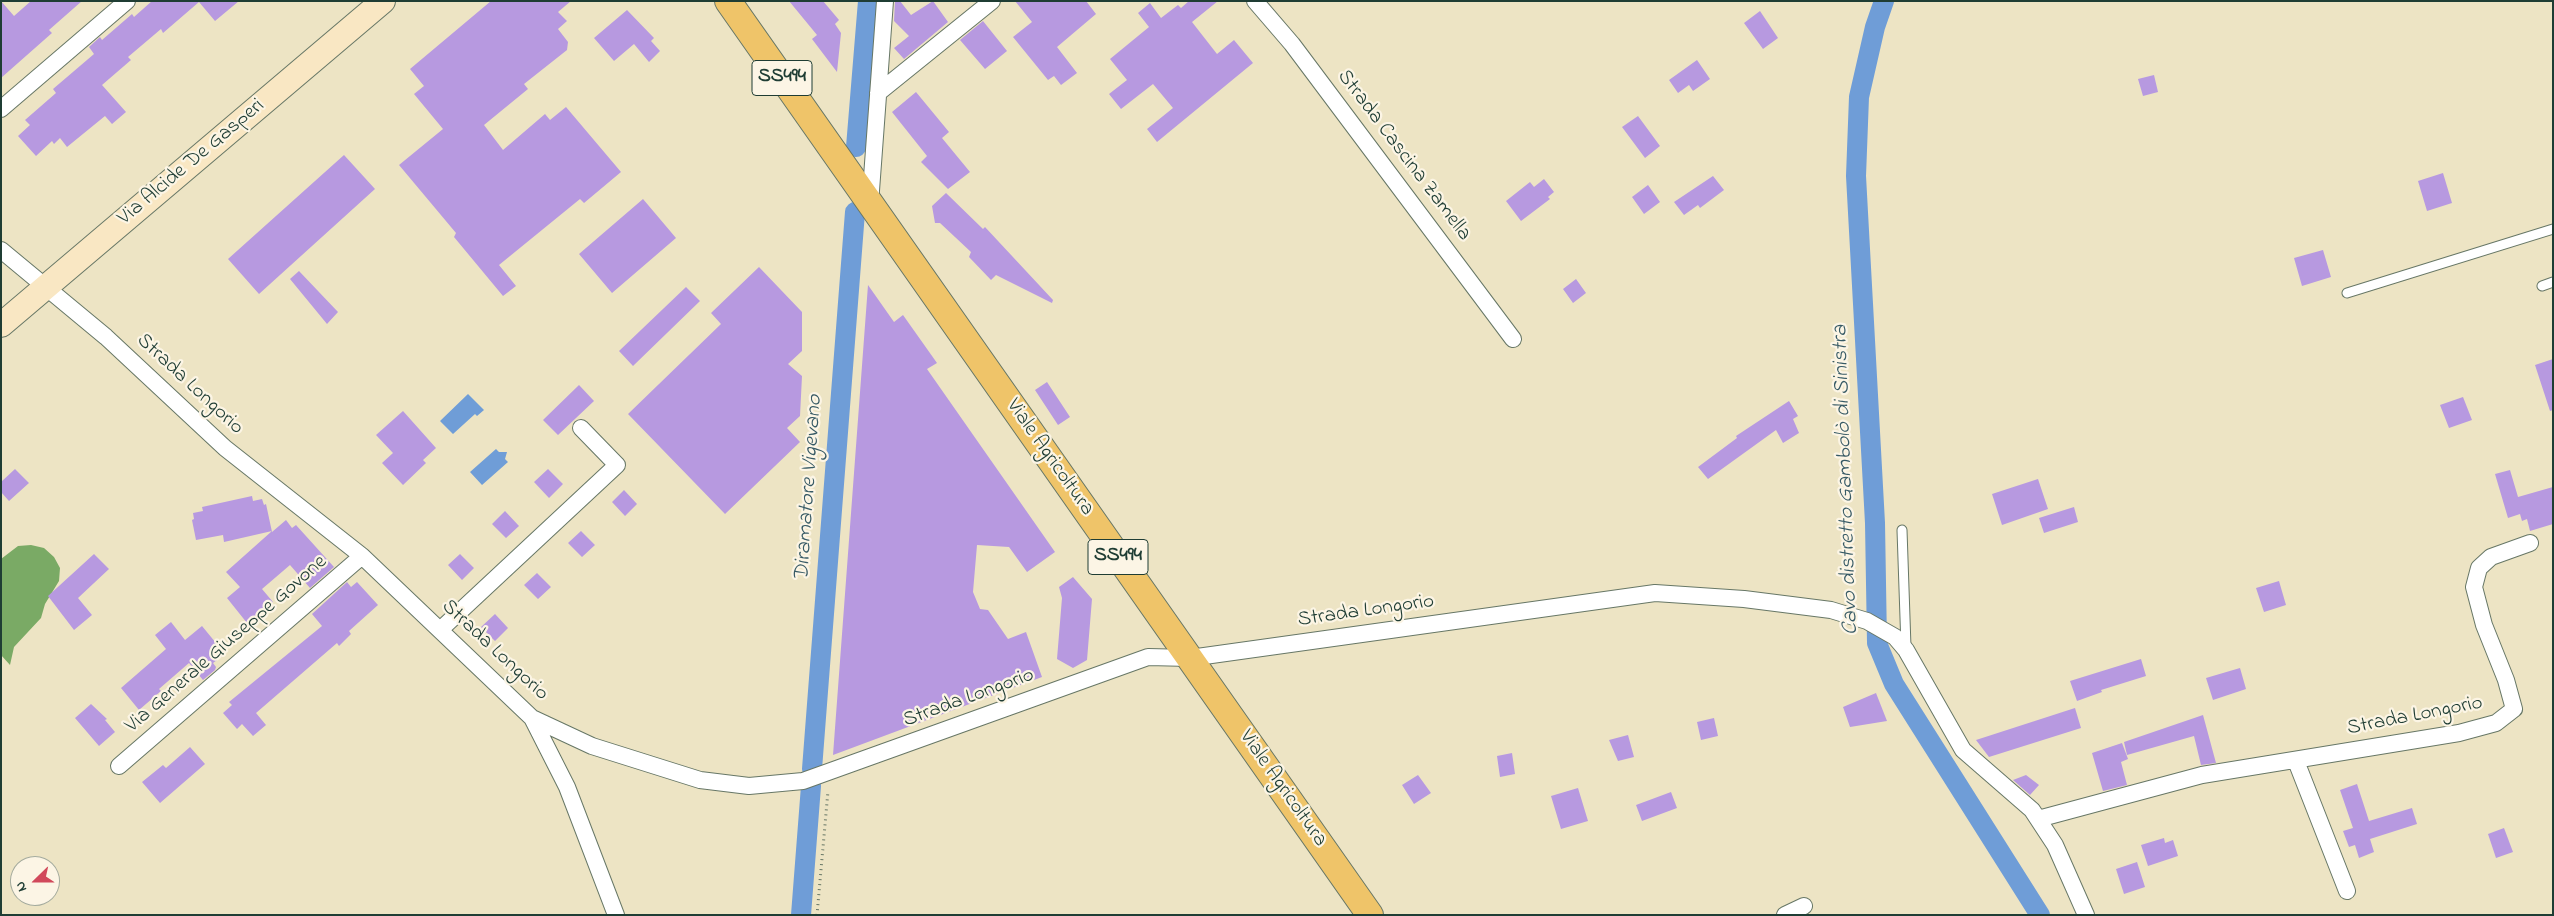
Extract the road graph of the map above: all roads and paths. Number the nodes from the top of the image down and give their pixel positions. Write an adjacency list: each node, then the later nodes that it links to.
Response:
1 (127, 1): 8 (street)
2 (383, 1): 14 (main road, Via Alcide De Gasperi)
3 (728, 1): 9 (main road, Viale Agricoltura / SS494)
4 (885, 1): 7 (street)
5 (992, 1): 7 (street)
6 (1255, 1): 17 (street, Strada Cascina Zamella)
7 (878, 93): 9 (street)
8 (1, 109)
9 (868, 201): 24 (main road, Viale Agricoltura / SS494)
10 (2553, 229): 15 (lane)
11 (1, 250): 14 (street, Strada Longorio)
12 (2553, 282): 13 (lane)
13 (2542, 286)
14 (46, 287): 16 (main road, Via Alcide De Gasperi); 21 (street, Strada Longorio)
15 (2347, 293)
16 (1, 325)
17 (1513, 339)
18 (581, 428): 22 (street)
19 (1902, 530): 23 (lane)
20 (2530, 543): 26 (street, Strada Longorio)
21 (362, 556): 22 (street, Strada Longorio); 27 (street, Via Generale Giuseppe Govone)
22 (440, 630): 25 (street, Strada Longorio)
23 (1906, 650): 24 (street, Strada Longorio); 29 (street, Strada Longorio)
24 (1190, 658): 28 (street, Strada Longorio); 34 (main road, Viale Agricoltura / SS494)
25 (532, 718): 28 (street, Strada Longorio); 32 (street)
26 (2296, 761): 29 (street, Strada Longorio); 30 (street)
27 (119, 766)
28 (830, 771): 33 (path)
29 (2038, 819): 36 (street, Strada Longorio)
30 (2347, 891)
31 (1804, 906): 35 (street)
32 (616, 915)
33 (817, 915)
34 (1370, 915)
35 (1785, 915)
36 (2086, 915)

